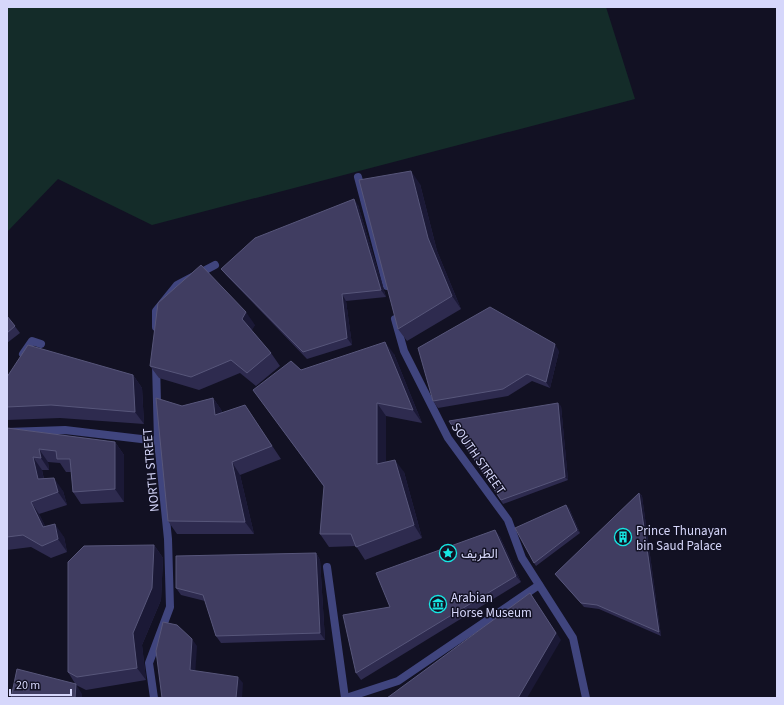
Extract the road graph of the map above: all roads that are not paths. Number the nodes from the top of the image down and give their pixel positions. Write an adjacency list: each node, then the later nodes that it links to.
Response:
1 (358, 177): 3 (street)
2 (214, 265): 5 (street)
3 (390, 298)
4 (394, 313): 12 (street, SOUTH STREET)
5 (156, 334)
6 (41, 344): 8 (street)
7 (156, 356): 10 (street, NORTH STREET)
8 (20, 360)
9 (7, 432): 10 (street)
10 (158, 441): 13 (street, NORTH STREET)
11 (327, 567): 14 (street)
12 (539, 585): 14 (street); 15 (street, SOUTH STREET)
13 (154, 698)
14 (345, 698)
15 (586, 698)

